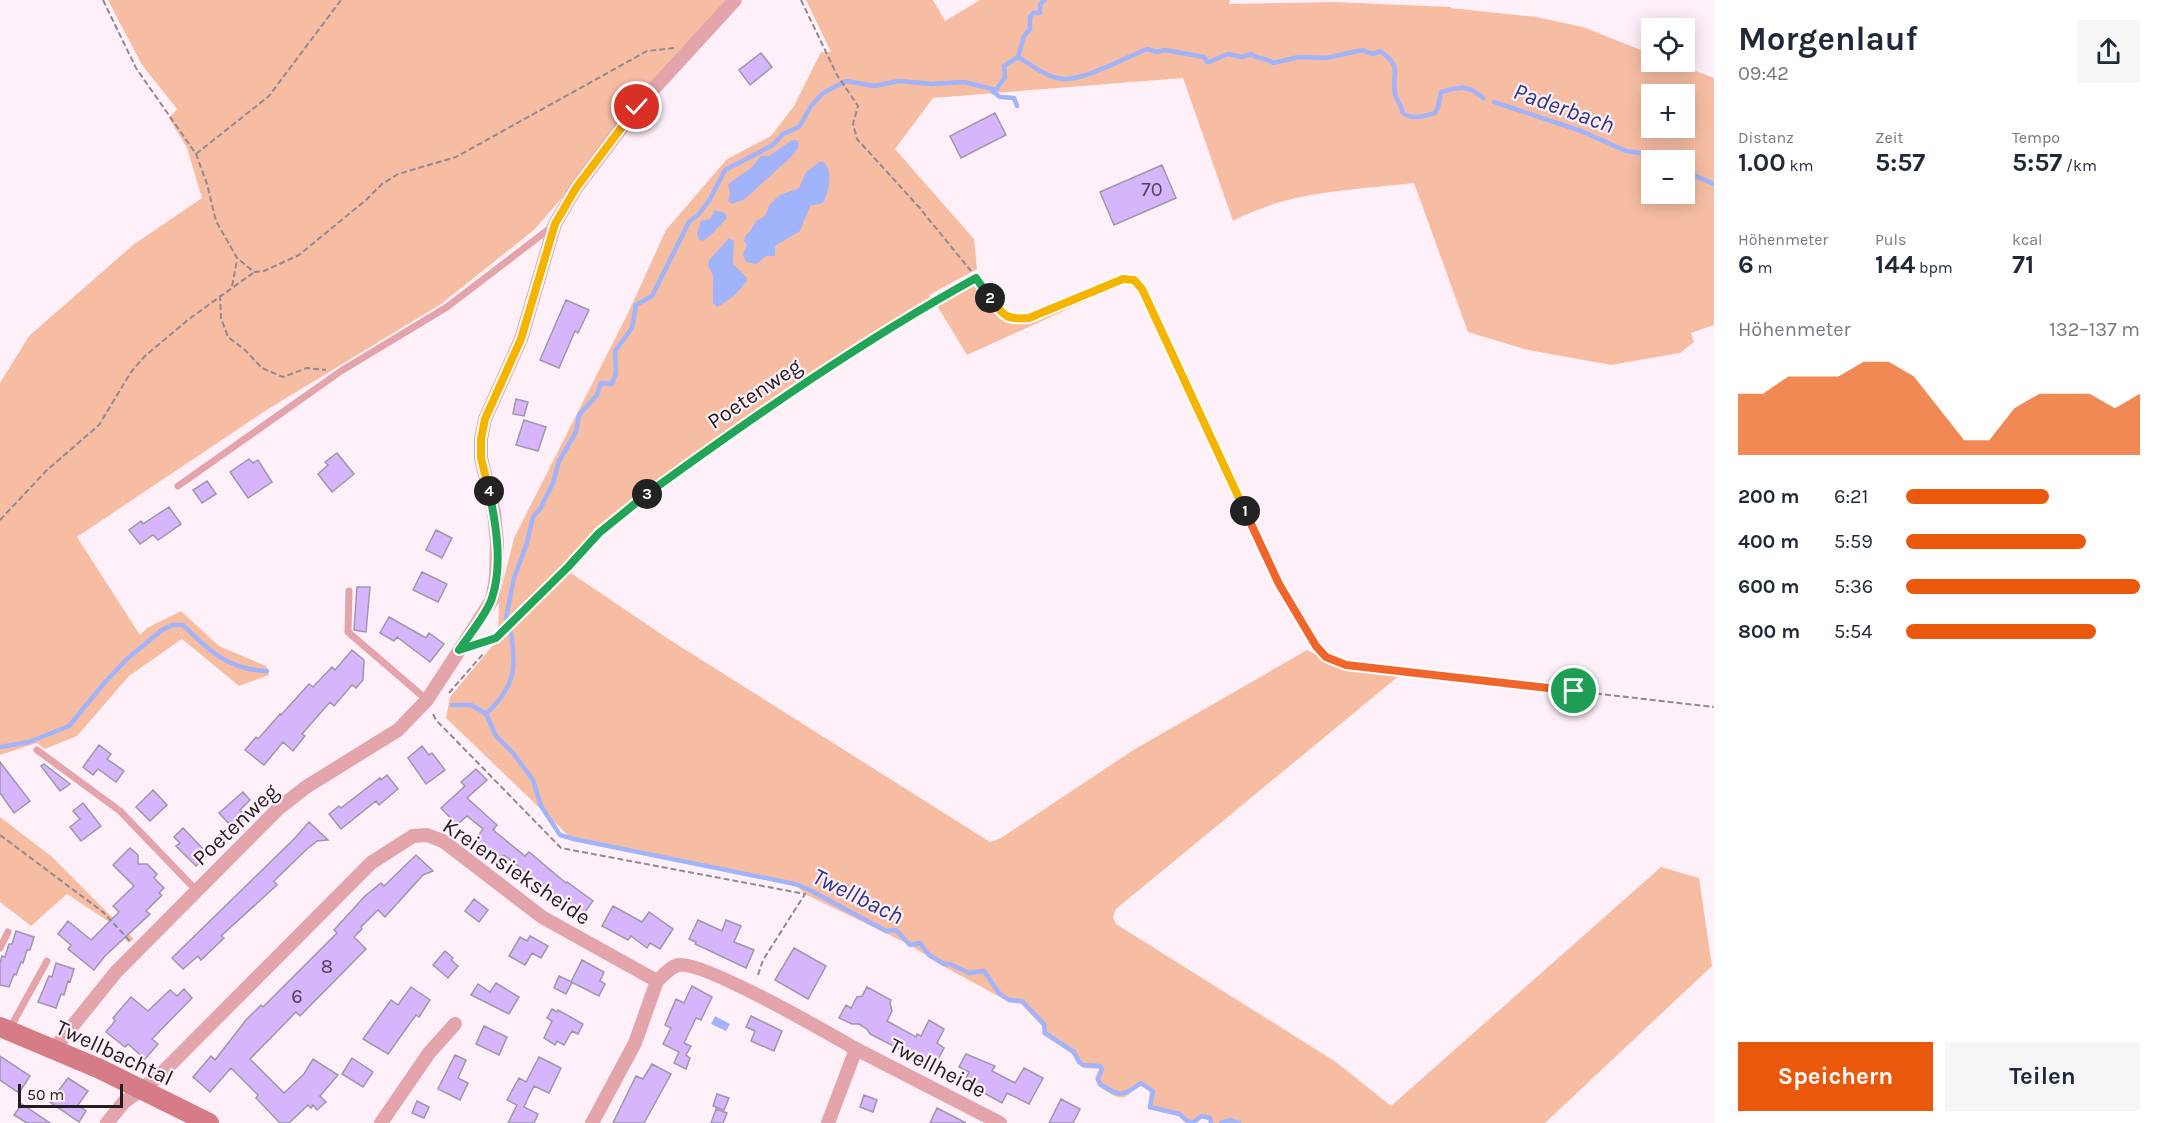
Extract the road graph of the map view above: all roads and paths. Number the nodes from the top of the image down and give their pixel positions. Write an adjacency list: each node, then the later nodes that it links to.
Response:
1 (103, 0): 6 (path)
2 (341, 0): 6 (path)
3 (735, 0): 5 (street, Poetenweg)
4 (801, 0): 10 (path)
5 (689, 48): 7 (street, Poetenweg); 9 (path)
6 (196, 154): 8 (path)
7 (555, 224): 13 (lane, Poetenweg); 18 (street, Poetenweg)
8 (237, 258): 9 (path); 11 (path)
9 (254, 272): 11 (path)
10 (976, 278): 17 (lane, Poetenweg); 20 (path)
11 (232, 286): 12 (path)
12 (220, 295): 13 (path); 15 (path)
13 (341, 371): 14 (lane, Poetenweg)
14 (178, 486)
15 (0, 520)
16 (349, 591): 19 (lane)
17 (496, 638): 18 (lane, Poetenweg); 19 (path)
18 (459, 650): 19 (street, Poetenweg)
19 (427, 700): 23 (street, Poetenweg); 29 (path)
20 (1714, 707)
21 (37, 750): 23 (lane)
22 (0, 836): 26 (path)
23 (196, 890): 26 (street, Poetenweg)
24 (8, 932): 25 (lane)
25 (0, 948)
26 (138, 949): 32 (street, Poetenweg)
27 (47, 961): 31 (lane)
28 (657, 981): 29 (street); 34 (street, Kreiensieksheide); 38 (street)
29 (753, 993): 33 (street)
30 (455, 1024): 37 (street)
31 (4, 1029): 32 (street, Twellbachtal)
32 (54, 1049): 34 (street, Twellbachtal)
33 (856, 1049): 39 (street); 40 (street, Twellheide)
34 (141, 1089): 35 (street, Kreiensieksheide); 36 (street, Twellbachtal)
35 (107, 1123)
36 (209, 1123)
37 (381, 1123)
38 (592, 1123)
39 (828, 1123)
40 (1000, 1123)

